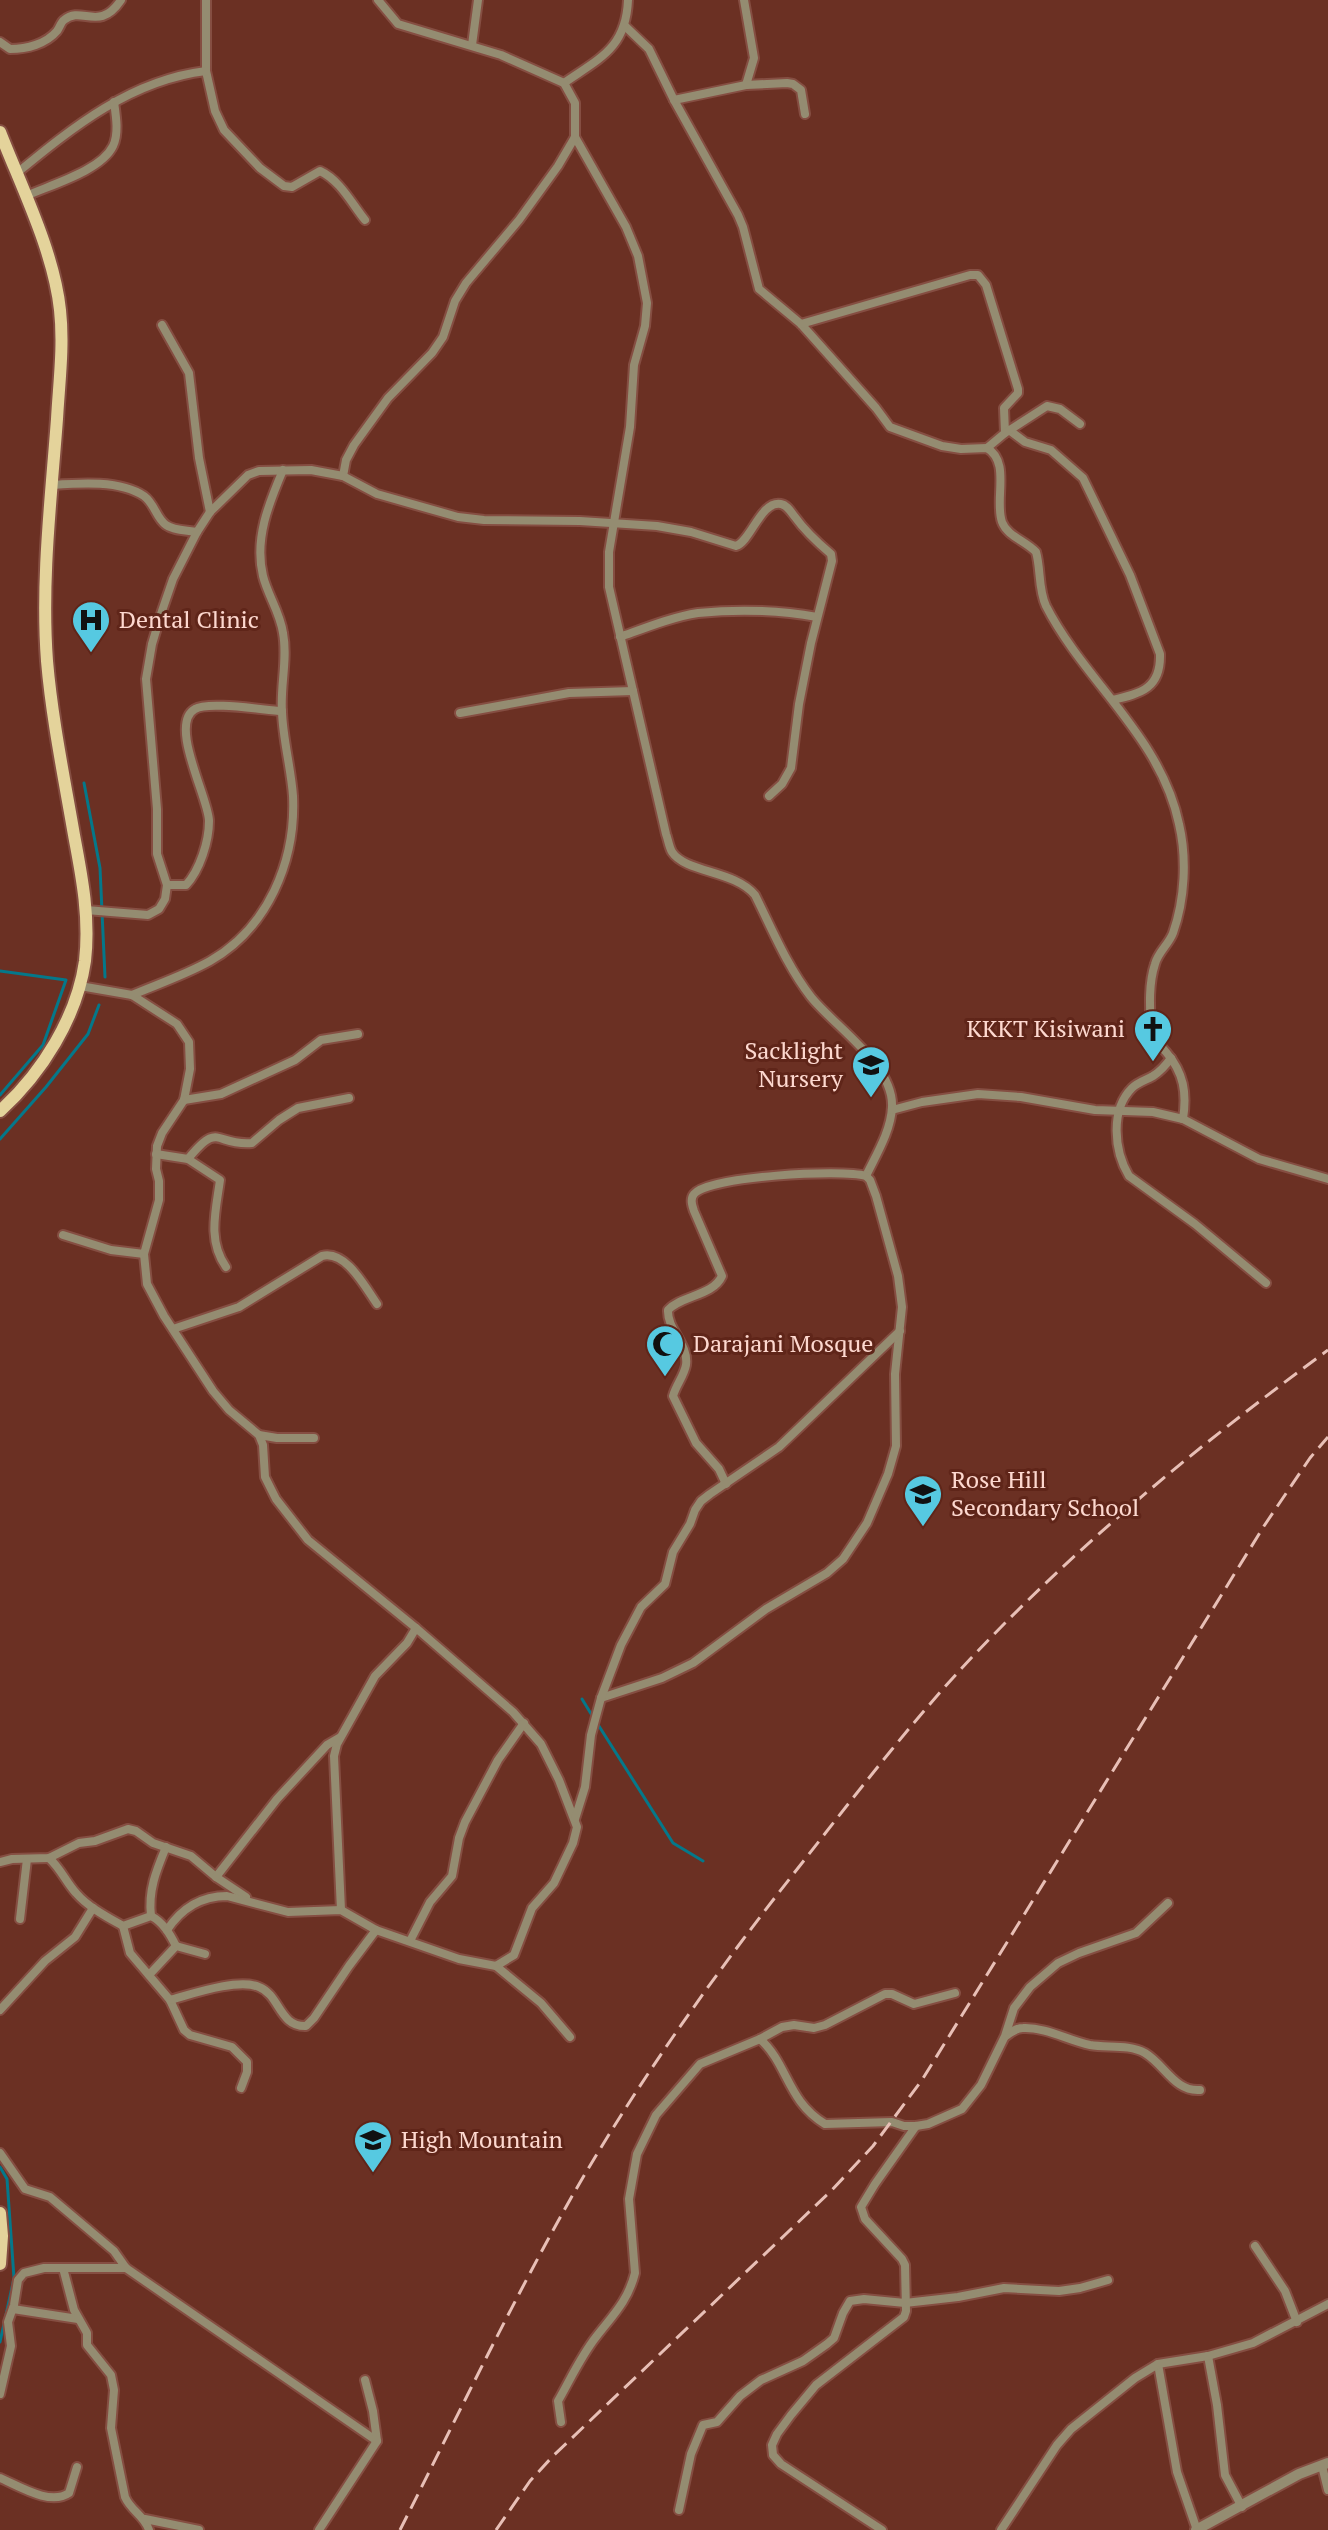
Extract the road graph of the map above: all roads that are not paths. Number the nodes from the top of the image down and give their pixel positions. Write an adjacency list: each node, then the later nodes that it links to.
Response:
1 (121, 0): 8 (street)
2 (206, 0): 10 (street)
3 (378, 0): 9 (street)
4 (478, 0): 9 (street)
5 (628, 0): 7 (street)
6 (744, 0): 12 (street)
7 (625, 26): 11 (street); 13 (street)
8 (0, 42)
9 (472, 45): 11 (street)
10 (206, 71): 14 (street); 20 (street)
11 (564, 83): 17 (street)
12 (746, 85): 13 (street); 15 (street)
13 (674, 100): 21 (street)
14 (114, 102): 18 (street); 19 (street)
15 (805, 114)
16 (0, 132): 18 (main road)
17 (575, 137): 27 (street); 30 (street)
18 (17, 173): 19 (main road)
19 (26, 196): 28 (main road)
20 (365, 220)
21 (801, 324): 24 (street); 25 (street)
22 (162, 325): 29 (street)
23 (1080, 424): 24 (street)
24 (1007, 432): 25 (street); 35 (street)
25 (987, 448): 35 (street)
26 (283, 470): 27 (street); 29 (street); 36 (street)
27 (343, 476): 30 (street)
28 (52, 485): 31 (street); 40 (main road)
29 (210, 512): 31 (street)
30 (614, 524): 32 (street); 33 (street)
31 (197, 532): 39 (street)
32 (817, 617): 33 (street); 38 (street)
33 (620, 637): 34 (street)
34 (633, 691): 37 (street); 47 (street)
35 (1113, 700): 44 (street)
36 (282, 711): 39 (street); 42 (street)
37 (460, 713)
38 (769, 796)
39 (167, 885): 40 (street)
40 (86, 910): 41 (main road)
41 (80, 986): 42 (street); 48 (main road)
42 (132, 995): 46 (street)
43 (358, 1034): 46 (street)
44 (1171, 1058): 49 (street); 50 (street)
45 (349, 1098): 52 (street)
46 (184, 1100): 51 (street)
47 (892, 1110): 49 (street); 53 (street)
48 (0, 1111)
49 (1118, 1111): 50 (street); 58 (street)
50 (1183, 1119): 54 (street)
51 (156, 1154): 52 (street); 56 (street)
52 (188, 1159): 57 (street)
53 (866, 1176): 61 (street); 64 (street)
54 (1328, 1179)
55 (63, 1235): 56 (street)
56 (144, 1254): 60 (street)
57 (226, 1267)
58 (1266, 1283)
59 (377, 1304): 60 (street)
60 (173, 1329): 62 (street)
61 (900, 1330): 64 (street); 66 (street)
62 (259, 1435): 63 (street); 65 (street)
63 (314, 1438)
64 (726, 1484): 66 (street)
65 (416, 1628): 67 (street); 68 (street)
66 (601, 1698): 69 (street)
67 (524, 1723): 69 (street); 84 (street)
68 (340, 1738): 74 (street); 78 (street)
69 (575, 1819): 87 (street)
70 (166, 1847): 71 (street); 74 (street); 79 (street)
71 (49, 1858): 72 (street); 77 (street)
72 (27, 1859): 73 (street); 80 (street)
73 (0, 1862)
74 (216, 1877): 75 (street)
75 (253, 1902): 78 (street); 82 (street)
76 (1168, 1903): 92 (street)
77 (93, 1908): 81 (street); 91 (street)
78 (341, 1910): 83 (street)
79 (151, 1916): 81 (street); 82 (street)
80 (20, 1919)
81 (123, 1926): 88 (street)
82 (167, 1930): 85 (street)
83 (376, 1930): 84 (street); 90 (street)
84 (410, 1941): 87 (street)
85 (176, 1946): 86 (street); 88 (street)
86 (205, 1954)
87 (496, 1966): 93 (street)
88 (149, 1975): 90 (street)
89 (955, 1993): 94 (street)
90 (170, 2000): 95 (street)
91 (0, 2010)
92 (1005, 2036): 96 (street); 97 (street)
93 (570, 2037)
94 (760, 2039): 97 (street); 114 (street)
95 (241, 2088)
96 (1200, 2090)
97 (916, 2126): 105 (street)
98 (1, 2155): 103 (street)
99 (0, 2213): 101 (main road)
100 (1255, 2246): 109 (street)
101 (0, 2264)
102 (63, 2268): 103 (street); 107 (street); 108 (street)
103 (126, 2268): 115 (street)
104 (1108, 2280): 105 (street)
105 (905, 2303): 121 (street); 126 (street)
106 (1328, 2304): 109 (street)
107 (13, 2309): 108 (street); 113 (street)
108 (78, 2319): 122 (street)
109 (1297, 2322): 110 (street)
110 (1208, 2356): 111 (street); 120 (street)
111 (1158, 2364): 127 (street); 128 (street)
112 (365, 2380): 115 (street)
113 (0, 2394)
114 (561, 2422)
115 (377, 2441): 125 (street)
116 (1325, 2465): 119 (street); 120 (street)
117 (77, 2467): 118 (street)
118 (0, 2478)
119 (1328, 2490)
120 (1242, 2507): 128 (street)
121 (679, 2510)
122 (145, 2519): 123 (street); 124 (street)
123 (149, 2530)
124 (199, 2530)
125 (319, 2530)
126 (882, 2530)
127 (1001, 2530)
128 (1197, 2530)

